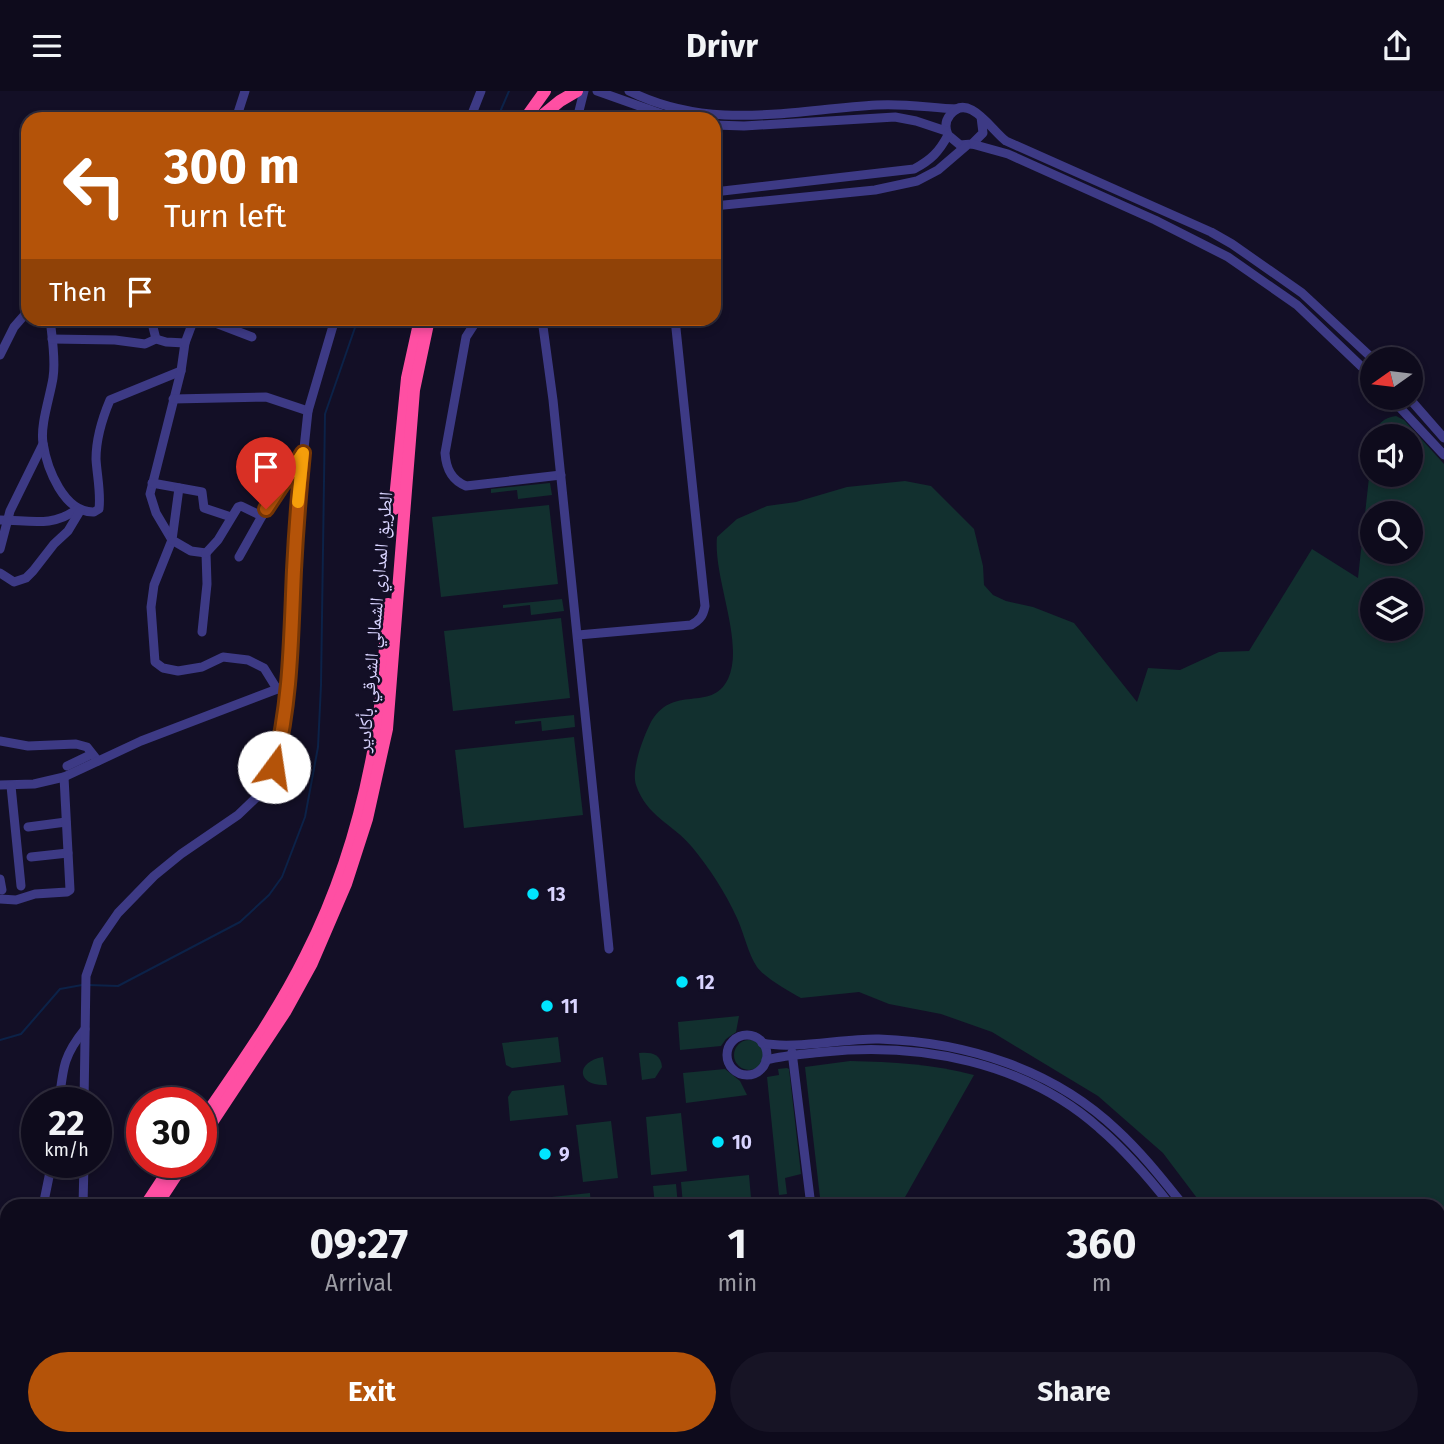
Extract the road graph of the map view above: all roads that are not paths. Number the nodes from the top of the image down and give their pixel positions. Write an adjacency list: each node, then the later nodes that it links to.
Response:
1 (244, 91): 9 (street)
2 (481, 91): 10 (street)
3 (545, 91): 11 (highway)
4 (577, 91): 5 (highway); 12 (highway)
5 (585, 91): 13 (street)
6 (597, 91): 14 (street)
7 (629, 91): 15 (street)
8 (957, 109): 16 (street); 17 (street); 19 (street)
9 (238, 112)
10 (473, 112)
11 (530, 112)
12 (547, 112)
13 (579, 112)
14 (656, 112)
15 (691, 112)
16 (721, 116)
17 (981, 117): 20 (street); 38 (street)
18 (721, 125): 19 (street)
19 (947, 133): 20 (street); 21 (street)
20 (969, 145): 22 (street); 40 (street)
21 (721, 191)
22 (721, 205)
23 (21, 319): 39 (street)
24 (51, 326): 35 (street)
25 (153, 326): 36 (street)
26 (192, 326): 37 (street)
27 (223, 326): 34 (street)
28 (333, 326): 45 (street)
29 (418, 326): 86 (highway, الطريق المداري الشمالي الشرقي بأكادير)
30 (428, 326): 87 (highway, الطريق المداري الشمالي الشرقي بأكادير)
31 (473, 326): 50 (street)
32 (543, 326): 50 (street)
33 (676, 326): 63 (street)
34 (252, 337)
35 (52, 339): 36 (street); 47 (street)
36 (156, 339): 37 (street)
37 (186, 343): 41 (street)
38 (1360, 349)
39 (0, 355)
40 (1360, 365)
41 (181, 371): 42 (street); 53 (street)
42 (173, 400): 45 (street); 51 (street)
43 (1402, 410): 49 (street)
44 (1419, 410): 46 (street)
45 (308, 411): 48 (street)
46 (1444, 438)
47 (43, 444): 53 (street); 56 (street)
48 (303, 453): 54 (street); 64 (street)
49 (1444, 455)
50 (561, 475): 63 (street)
51 (152, 483): 52 (street); 57 (street)
52 (179, 488): 55 (street); 57 (street)
53 (79, 510): 56 (street); 61 (street)
54 (262, 516): 55 (street); 60 (street)
55 (231, 517): 59 (street)
56 (4, 520): 58 (street)
57 (172, 540): 59 (street); 65 (street)
58 (0, 549)
59 (206, 553): 62 (street)
60 (239, 557)
61 (0, 573)
62 (202, 632)
63 (578, 635): 78 (street)
64 (287, 685): 65 (street); 79 (street)
65 (277, 689): 67 (street)
66 (0, 741): 67 (street)
67 (95, 757): 68 (street); 69 (street)
68 (67, 766)
69 (64, 777): 71 (street); 72 (street)
70 (0, 785): 71 (street)
71 (11, 786): 76 (street)
72 (66, 822): 73 (street); 74 (street)
73 (28, 827)
74 (68, 853): 75 (street); 77 (street)
75 (31, 857)
76 (21, 886)
77 (1, 890)
78 (610, 949)
79 (86, 1025): 84 (street); 85 (street)
80 (762, 1043): 81 (street); 83 (street); 83 (street)
81 (792, 1044): 82 (street); 98 (street)
82 (792, 1056): 83 (street); 96 (street); 97 (street)
83 (766, 1060)
84 (61, 1087)
85 (84, 1087)
86 (217, 1098)
87 (217, 1115)
88 (48, 1178): 92 (street)
89 (84, 1178): 93 (street)
90 (169, 1178): 94 (highway)
91 (172, 1178): 95 (highway)
92 (44, 1199)
93 (83, 1199)
94 (151, 1199)
95 (160, 1199)
96 (810, 1199)
97 (1165, 1199)
98 (1178, 1199)

